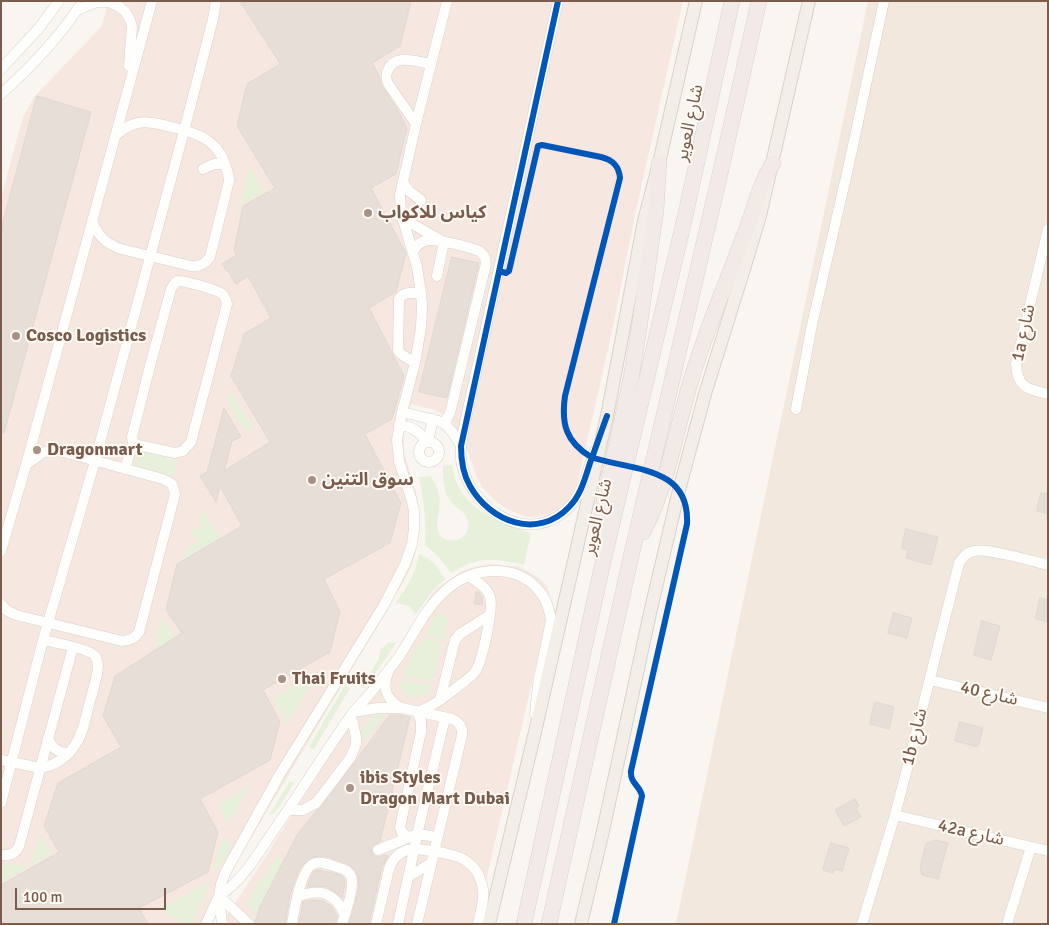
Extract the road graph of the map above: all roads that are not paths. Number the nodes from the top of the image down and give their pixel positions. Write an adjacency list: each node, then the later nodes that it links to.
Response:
1 (59, 1): 14 (street)
2 (83, 1): 12 (street)
3 (152, 1): 16 (street)
4 (216, 1): 18 (street)
5 (447, 1): 13 (street)
6 (558, 1): 48 (street)
7 (696, 1): 20 (main road)
8 (732, 1): 54 (highway, شارع العوير)
9 (759, 1): 52 (highway)
10 (809, 1): 21 (main road)
11 (884, 1): 39 (street)
12 (76, 11): 15 (street); 16 (street)
13 (431, 64): 17 (street); 17 (street)
14 (1, 69)
15 (1, 94)
16 (127, 94): 19 (street)
17 (416, 124): 24 (street)
18 (184, 131): 19 (street); 22 (street); 32 (street)
19 (115, 136): 27 (street)
20 (659, 162): 42 (main road); 54 (highway)
21 (773, 163): 52 (highway); 81 (main road)
22 (225, 164): 23 (street); 33 (street)
23 (203, 169)
24 (403, 182): 25 (street); 26 (street)
25 (421, 200)
26 (402, 218): 29 (street); 30 (street)
27 (92, 221): 32 (street); 50 (street)
28 (1048, 228): 31 (street, 1a شارع)
29 (444, 242): 30 (street); 34 (street); 44 (street)
30 (413, 252): 36 (street)
31 (1045, 252): 38 (street, 1a شارع)
32 (150, 256): 33 (street); 49 (street)
33 (183, 264): 35 (street)
34 (437, 276)
35 (178, 282): 47 (street); 47 (street)
36 (421, 293): 37 (street); 37 (street)
37 (415, 363): 40 (street)
38 (1048, 394)
39 (796, 409)
40 (402, 412): 41 (street); 45 (street)
41 (420, 416): 43 (street); 46 (street)
42 (607, 416): 48 (street); 70 (main road)
43 (433, 419): 44 (street); 46 (street)
44 (444, 424): 48 (street)
45 (399, 425): 46 (street); 92 (street)
46 (416, 430)
47 (133, 443): 51 (street)
48 (461, 446)
49 (94, 461): 50 (street); 51 (street); 59 (street)
50 (26, 465): 53 (street)
51 (124, 469): 59 (street)
52 (633, 548): 105 (highway)
53 (1, 551)
54 (603, 562): 104 (highway, شارع العوير)
55 (1048, 565): 63 (street, 1b شارع)
56 (468, 576): 58 (street); 62 (street); 70 (street)
57 (1, 604): 59 (street)
58 (490, 615): 64 (street); 64 (street)
59 (48, 623): 60 (street)
60 (44, 640): 61 (street); 74 (street)
61 (73, 648): 71 (street); 72 (street)
62 (389, 670): 65 (street); 68 (street)
63 (930, 680): 66 (street, شارع 40); 78 (street, 1b شارع)
64 (440, 700): 67 (street)
65 (402, 708): 67 (street); 68 (street)
66 (1048, 708)
67 (418, 712): 69 (street); 79 (street)
68 (352, 714): 77 (street); 77 (street)
69 (445, 718): 80 (street); 83 (street)
70 (535, 732): 103 (main road)
71 (48, 738): 72 (street); 75 (street)
72 (67, 754): 75 (street)
73 (1, 760): 74 (street)
74 (12, 762): 75 (street); 76 (street)
75 (40, 768): 89 (street)
76 (1, 803)
77 (288, 810): 92 (street)
78 (895, 815): 84 (street, 42a شارع); 108 (street, 1b شارع)
79 (402, 817): 80 (street); 82 (street)
80 (420, 822): 82 (street)
81 (603, 831): 106 (main road); 107 (main road)
82 (413, 836): 83 (street); 85 (street); 86 (street)
83 (437, 837): 88 (street)
84 (1031, 847): 87 (street, 42a شارع); 109 (street)
85 (414, 849): 88 (street); 91 (street); 99 (street)
86 (378, 850)
87 (1048, 851)
88 (434, 852): 90 (street); 102 (street)
89 (1, 855)
90 (430, 863): 91 (street); 101 (street)
91 (408, 877): 100 (street)
92 (219, 896): 95 (street); 96 (street); 97 (street)
93 (297, 897): 94 (street); 94 (street); 98 (street)
94 (343, 920)
95 (206, 924)
96 (222, 924)
97 (249, 924)
98 (292, 924)
99 (376, 924)
100 (398, 924)
101 (417, 924)
102 (478, 924)
103 (489, 924)
104 (524, 924)
105 (549, 924)
106 (581, 924)
107 (590, 924)
108 (862, 924)
109 (1007, 924)

